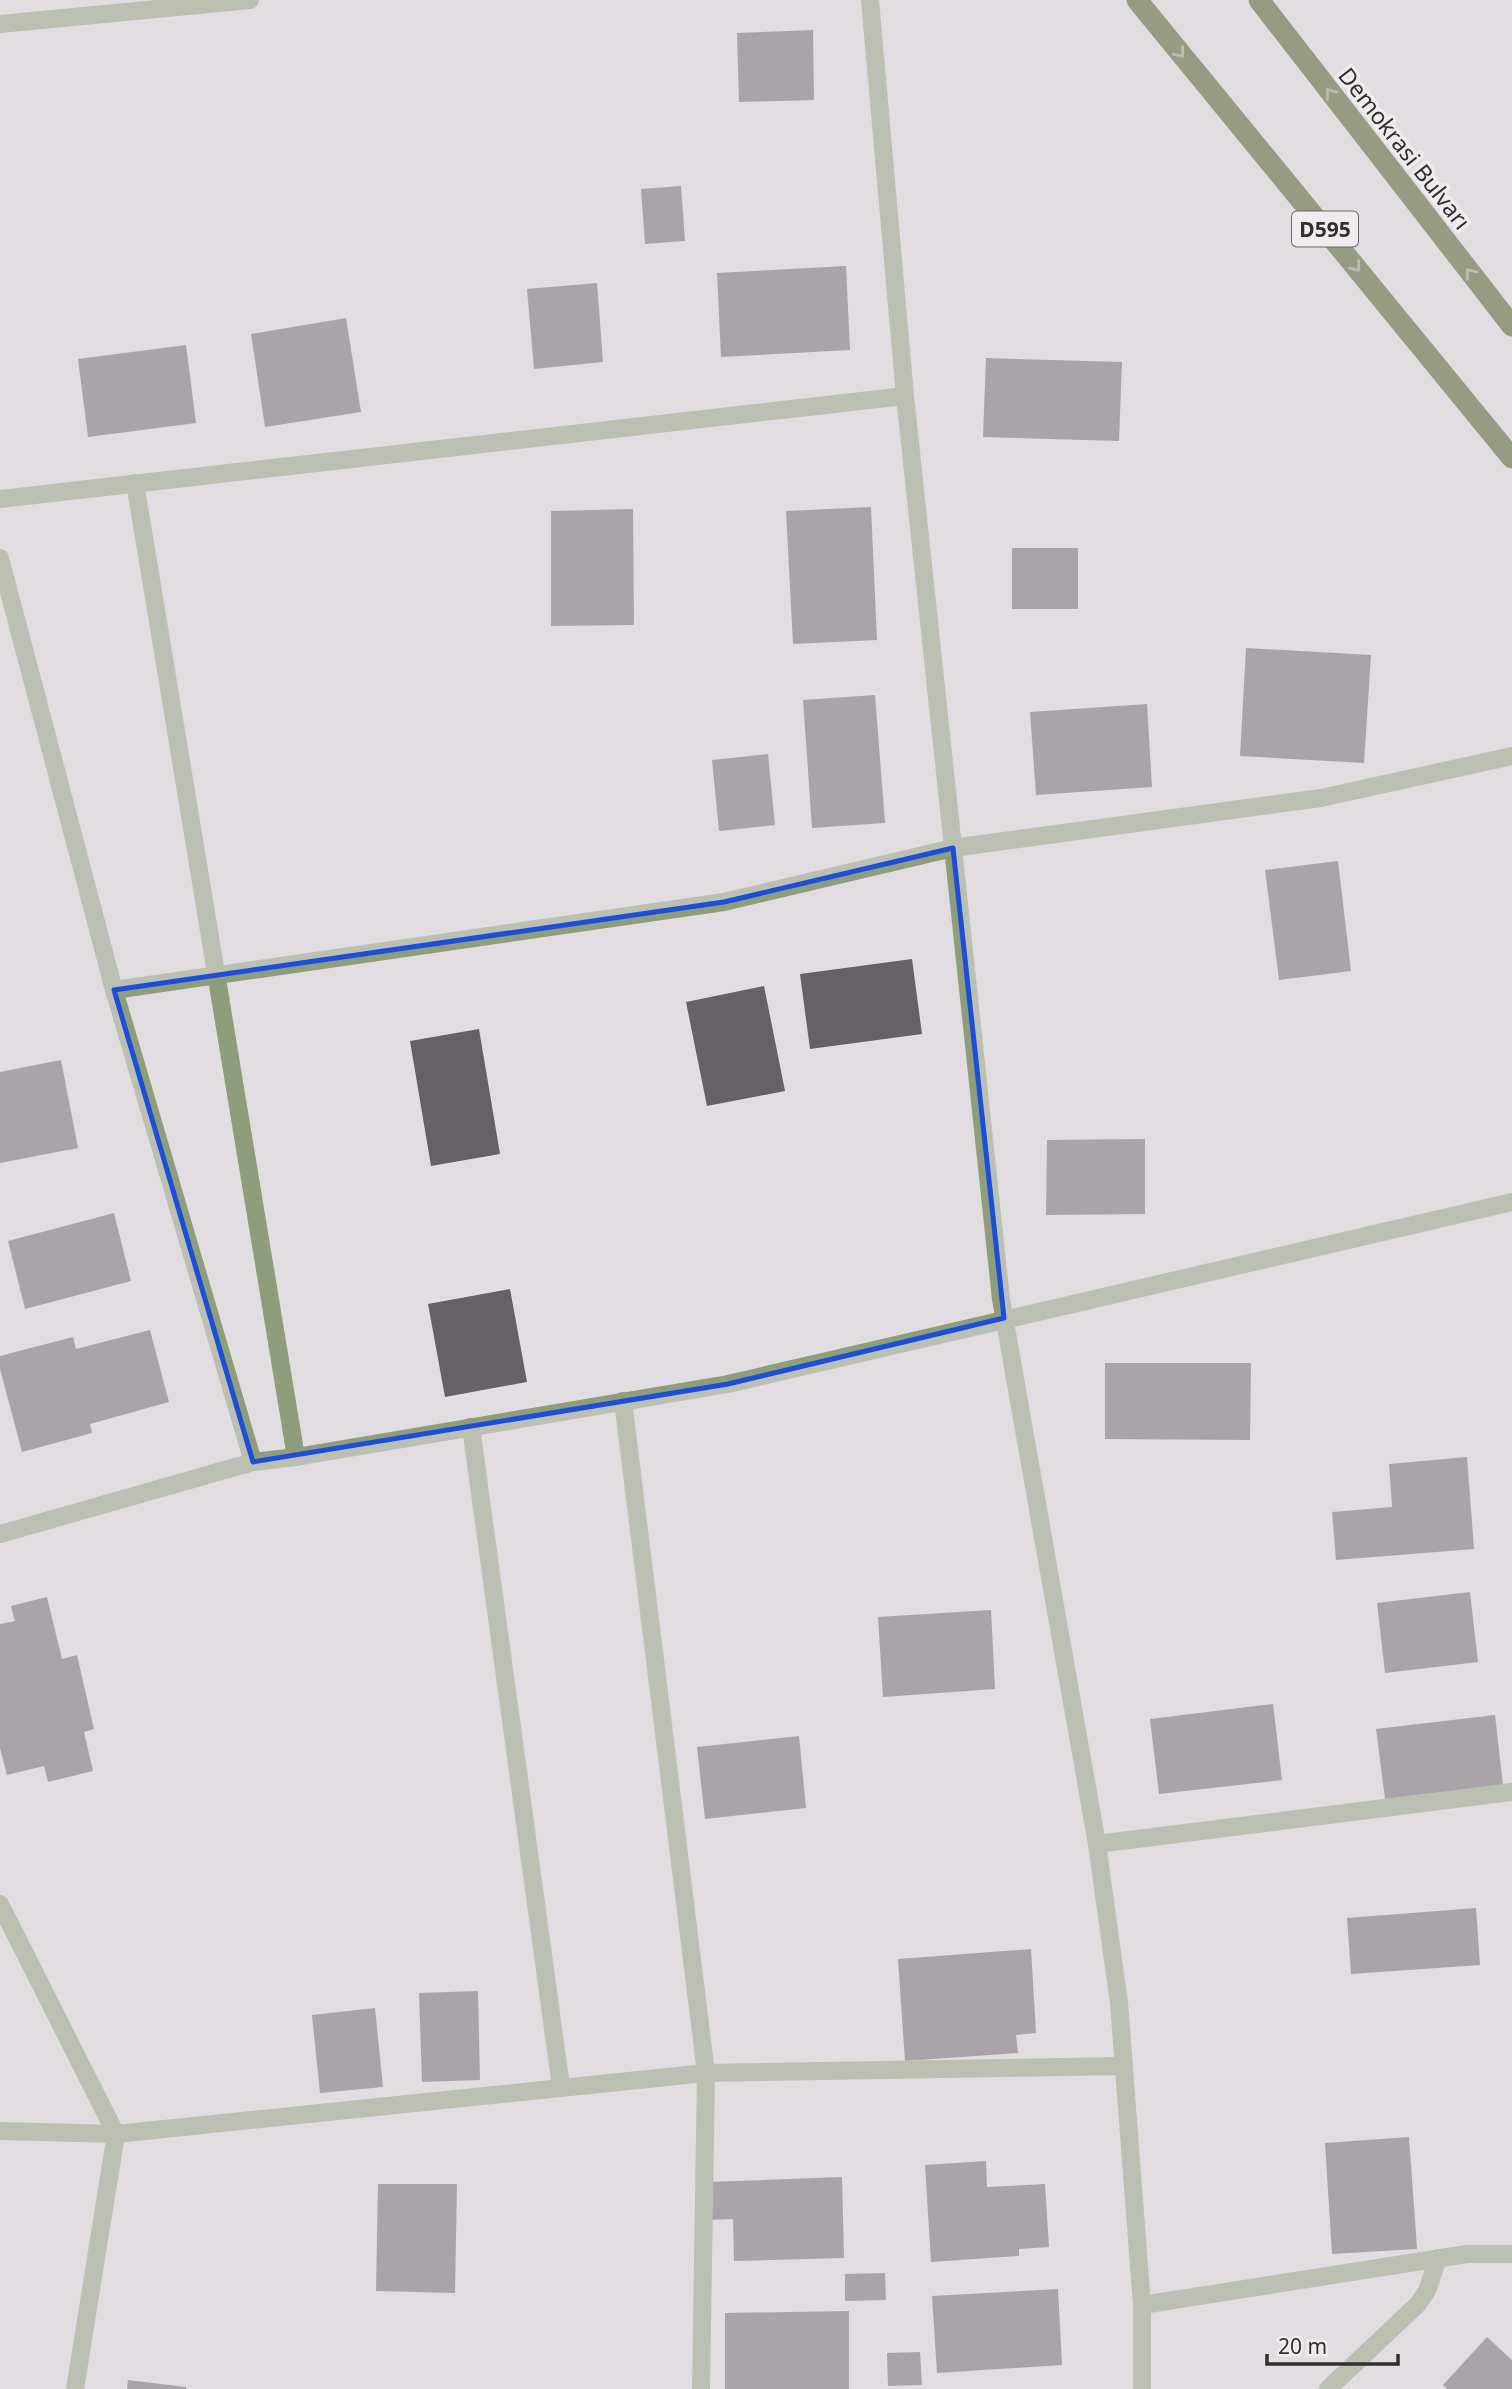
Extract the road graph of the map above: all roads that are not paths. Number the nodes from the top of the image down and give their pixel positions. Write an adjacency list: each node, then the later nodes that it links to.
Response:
1 (250, 0): 5 (street)
2 (870, 0): 7 (street)
3 (1137, 0): 8 (highway, D595, one-way to 8)
4 (1259, 0): 6 (highway, Demokrasi Bulvarı, one-way to 4)
5 (0, 24)
6 (1512, 326)
7 (905, 396): 9 (street); 13 (street)
8 (1512, 458)
9 (135, 483): 10 (street); 14 (street)
10 (0, 499)
11 (0, 558): 15 (street)
12 (1512, 756): 13 (street)
13 (953, 848): 14 (street); 17 (street)
14 (216, 974): 15 (street); 20 (street)
15 (114, 990): 21 (street)
16 (1512, 1202): 17 (street)
17 (1004, 1318): 18 (street); 24 (street)
18 (623, 1401): 19 (street); 27 (street)
19 (471, 1427): 20 (street); 28 (street)
20 (296, 1457): 21 (street)
21 (253, 1462): 22 (street)
22 (0, 1534)
23 (1512, 1792): 24 (street)
24 (1097, 1844): 26 (street)
25 (0, 1904): 30 (street)
26 (1124, 2066): 27 (street); 33 (street)
27 (706, 2073): 28 (street); 35 (street)
28 (561, 2087): 30 (street)
29 (0, 2131): 30 (street)
30 (116, 2134): 34 (street)
31 (1512, 2254): 32 (street)
32 (1438, 2258): 33 (street); 37 (street)
33 (1142, 2305): 36 (street)
34 (75, 2389)
35 (701, 2389)
36 (1142, 2389)
37 (1328, 2389)

